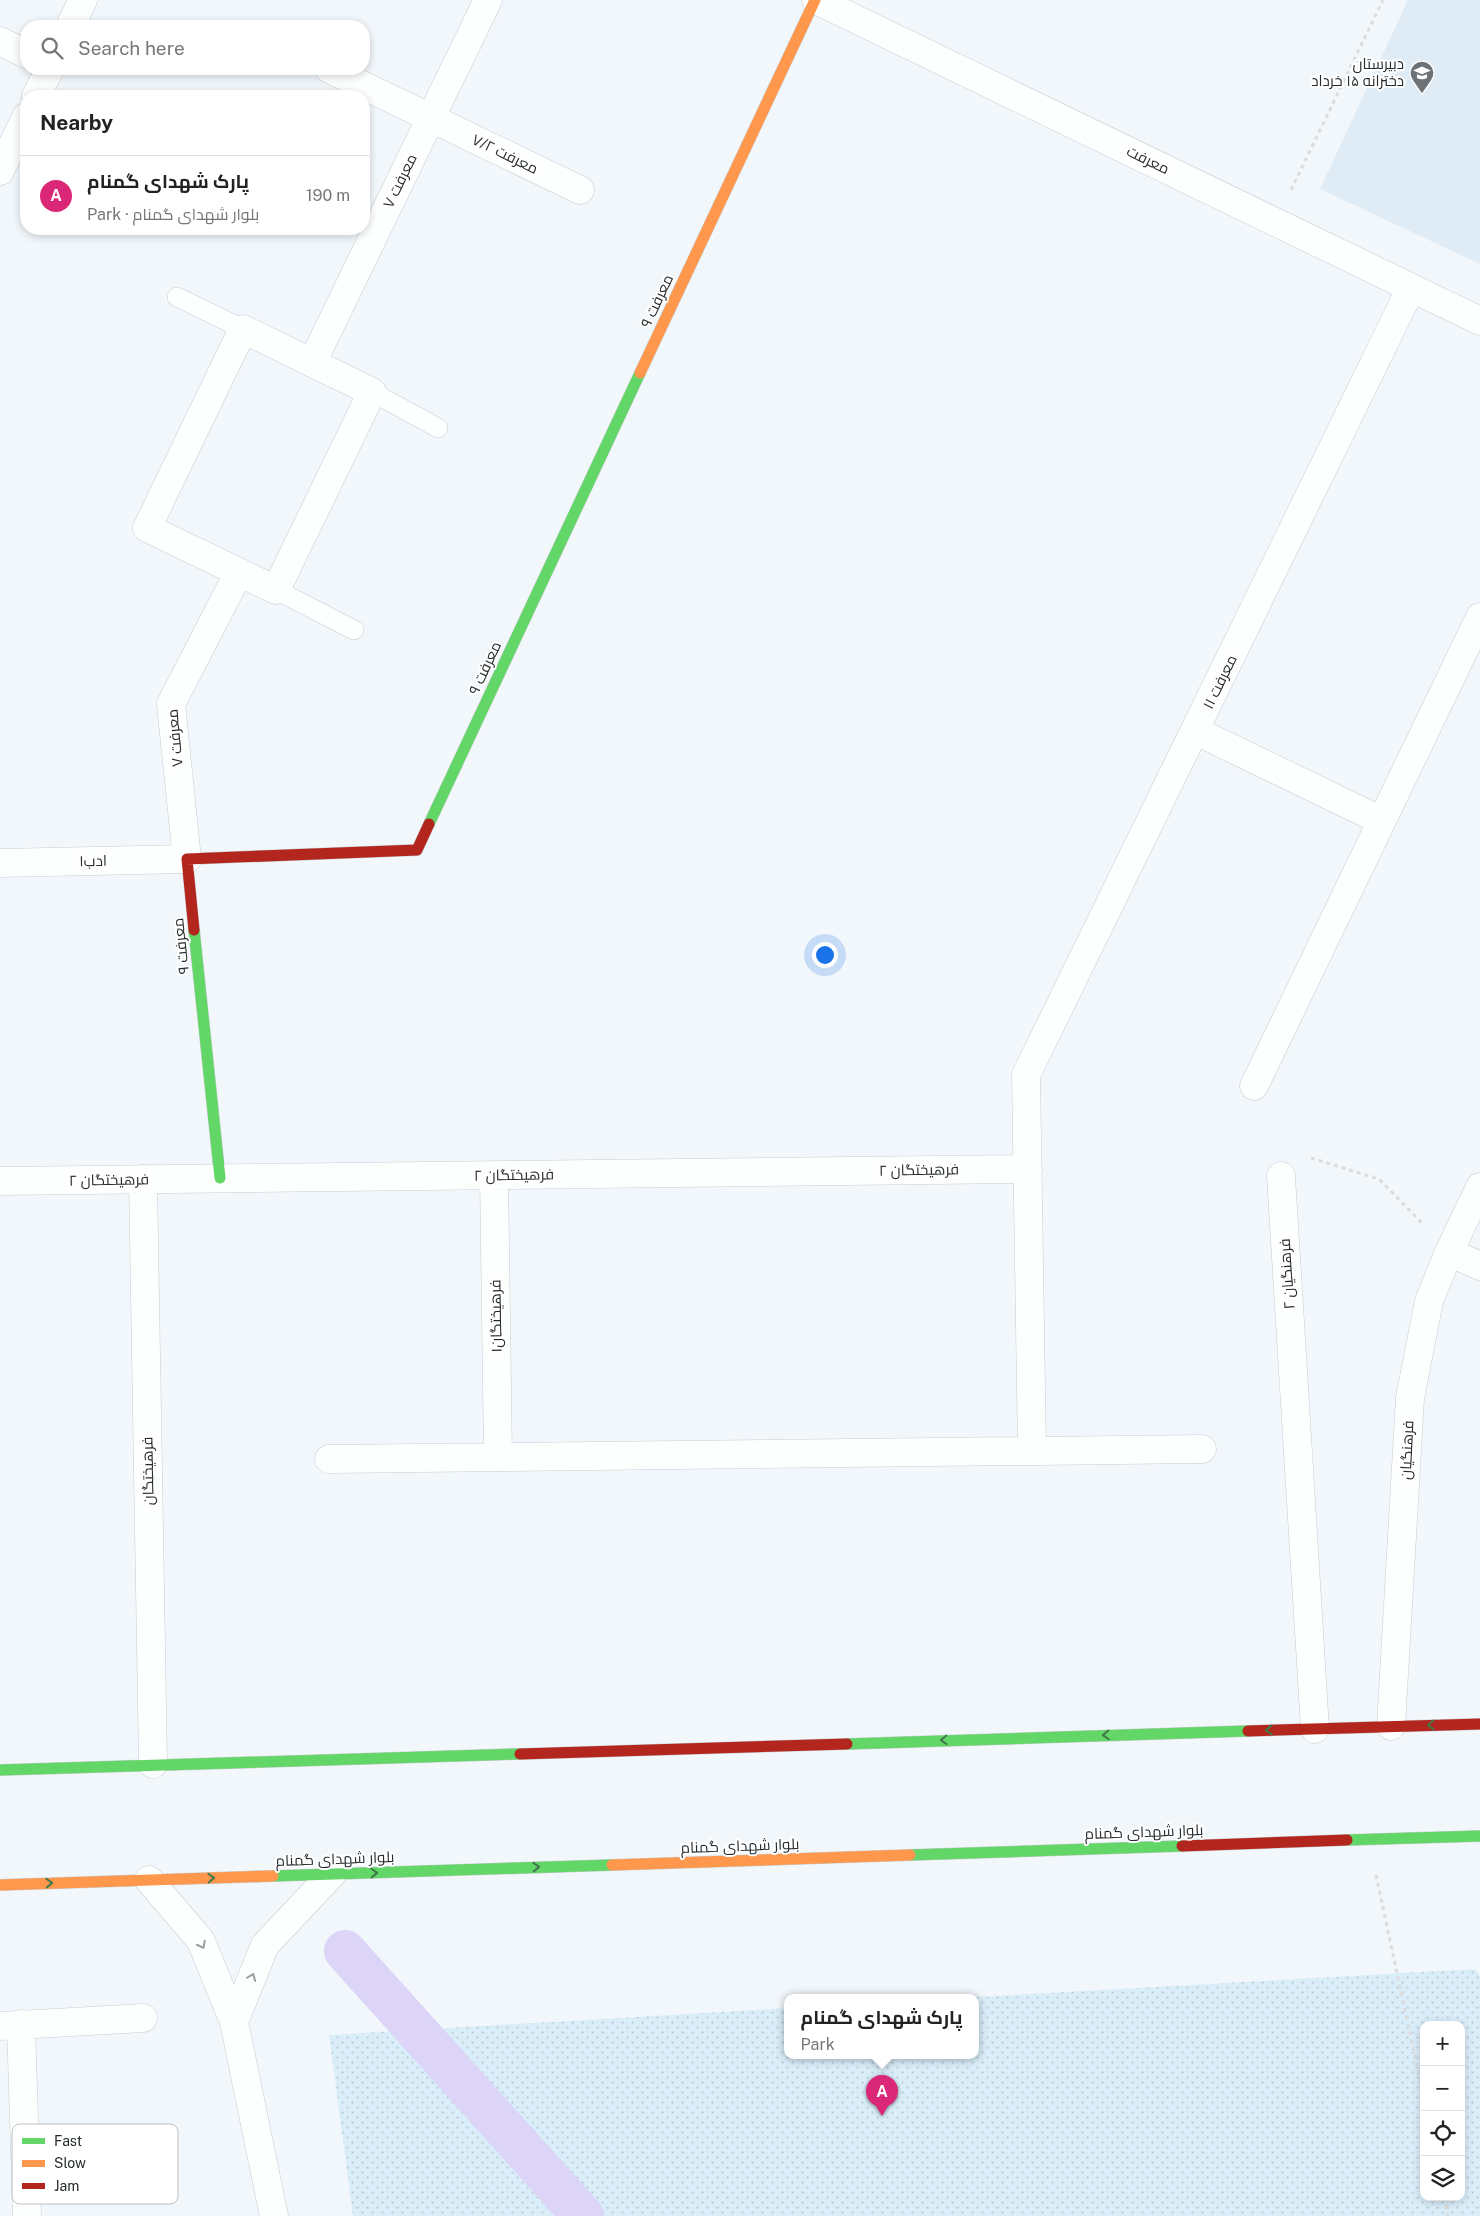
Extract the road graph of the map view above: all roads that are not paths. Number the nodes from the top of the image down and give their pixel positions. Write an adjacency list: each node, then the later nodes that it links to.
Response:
1 (83, 0): 4 (street)
2 (488, 0): 10 (street, معرفت ۷)
3 (815, 0): 14 (street, معرفت); 27 (main road, معرفت ۹)
4 (73, 20)
5 (0, 41): 6 (street)
6 (20, 51)
7 (47, 75): 9 (street)
8 (341, 75): 10 (street, معرفت ۷/۲)
9 (39, 90)
10 (430, 118): 13 (street, معرفت ۷/۲); 18 (street, معرفت ۷)
11 (20, 129): 12 (street)
12 (0, 171)
13 (580, 190)
14 (1411, 288): 16 (street, معرفت); 25 (street, معرفت ۱۱)
15 (177, 297): 17 (lane)
16 (1480, 321)
17 (243, 330): 18 (street); 21 (street)
18 (312, 363): 19 (street)
19 (372, 392): 20 (lane); 22 (street)
20 (438, 428)
21 (239, 572): 22 (street); 27 (street, معرفت ۷)
22 (276, 590): 24 (lane)
23 (1480, 617): 26 (street)
24 (354, 630)
25 (1196, 731): 26 (street); 30 (street, معرفت ۱۱)
26 (1382, 821): 29 (street)
27 (187, 859): 28 (street, ادب۱); 33 (main road, معرفت ۹)
28 (0, 863)
29 (1254, 1086)
30 (1028, 1169): 31 (street, فرهیختگان ۲); 40 (street)
31 (494, 1175): 33 (street, فرهیختگان ۲); 41 (street, فرهیختگان۱)
32 (1281, 1176): 45 (street, فرهنگیان ۲)
33 (220, 1178): 34 (street, فرهیختگان ۲)
34 (143, 1179): 35 (street, فرهیختگان ۲); 46 (street, فرهیختگان)
35 (0, 1181)
36 (1480, 1187): 37 (street, فرهنگیان)
37 (1449, 1252): 38 (street); 44 (street, فرهنگیان)
38 (1480, 1266)
39 (1202, 1449): 40 (street)
40 (1032, 1451): 41 (street)
41 (498, 1457): 42 (street)
42 (329, 1459)
43 (1480, 1724): 44 (main road, one-way to 44)
44 (1391, 1726): 45 (main road)
45 (1315, 1729): 46 (main road, one-way to 46)
46 (152, 1764): 47 (main road)
47 (0, 1770)
48 (1480, 1836): 49 (main road, بلوار شهدای گمنام, one-way to 48)
49 (332, 1874): 50 (main road, بلوار شهدای گمنام, one-way to 49); 53 (street, one-way to 49)
50 (149, 1880): 51 (main road, بلوار شهدای گمنام, one-way to 50); 53 (street, one-way to 53)
51 (0, 1885)
52 (143, 2018): 54 (street)
53 (234, 2022): 56 (street)
54 (10, 2025): 55 (street)
55 (19, 2124)
56 (274, 2216)

